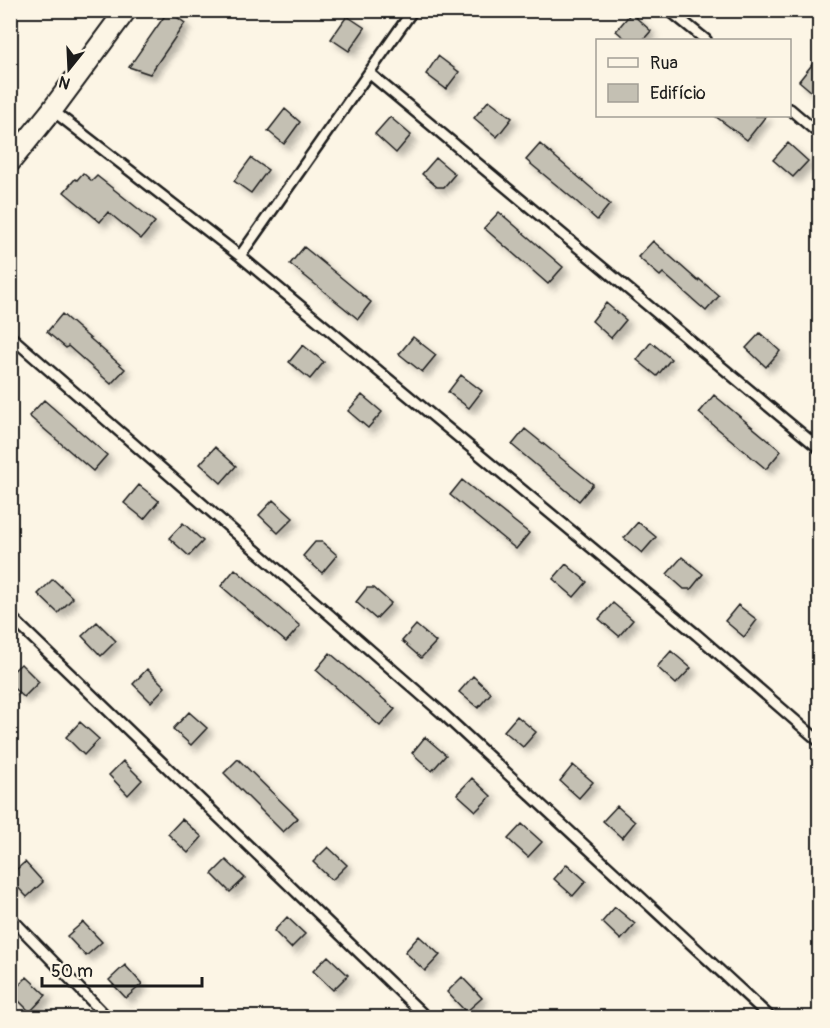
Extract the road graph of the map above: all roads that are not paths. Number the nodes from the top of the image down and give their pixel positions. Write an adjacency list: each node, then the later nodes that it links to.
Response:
1 (126, 10): 6 (street)
2 (413, 10): 5 (lane)
3 (669, 10): 4 (lane)
4 (705, 39)
5 (369, 73): 10 (lane); 12 (lane)
6 (52, 110): 9 (street); 10 (lane)
7 (791, 112): 8 (lane)
8 (818, 133)
9 (10, 162)
10 (240, 256): 14 (lane)
11 (10, 336): 18 (lane)
12 (819, 448)
13 (10, 616): 17 (lane)
14 (819, 742)
15 (10, 916): 16 (lane)
16 (108, 1017)
17 (427, 1017)
18 (771, 1017)

